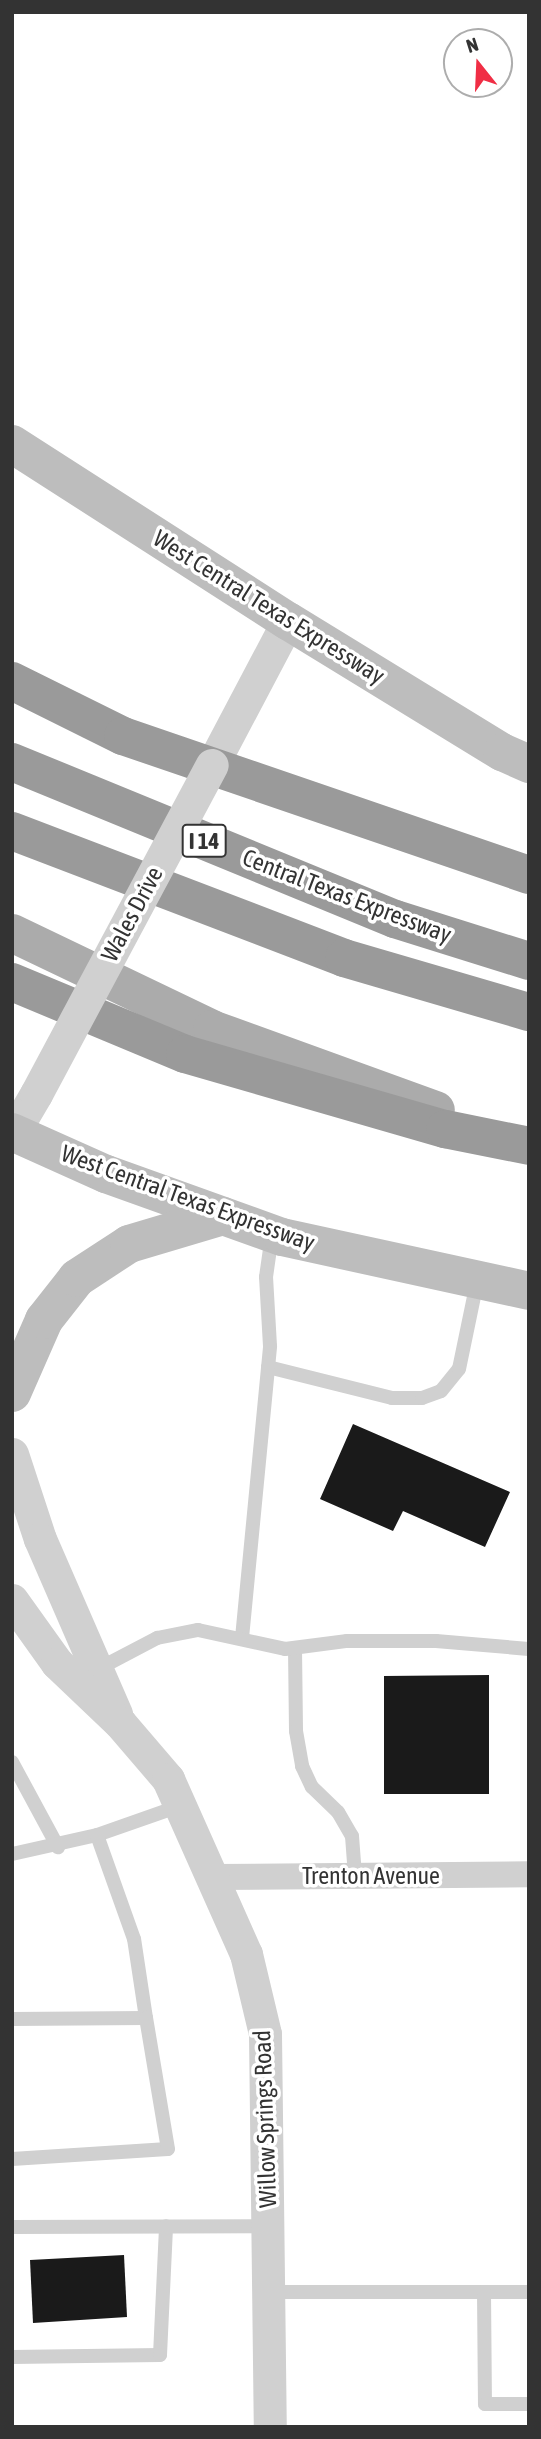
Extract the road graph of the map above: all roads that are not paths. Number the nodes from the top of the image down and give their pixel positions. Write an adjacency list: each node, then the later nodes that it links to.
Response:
1 (12, 444): 2 (main road, West Central Texas Expressway)
2 (288, 621): 5 (main road, West Central Texas Expressway); 12 (street, Wales Drive, bridge)
3 (12, 681): 7 (highway)
4 (12, 762): 9 (highway, Central Texas Expressway / I 14)
5 (529, 764)
6 (12, 831): 11 (highway)
7 (529, 875)
8 (12, 933): 13 (main road)
9 (529, 961)
10 (12, 982): 13 (highway)
11 (529, 1012)
12 (13, 1133): 14 (main road, West Central Texas Expressway)
13 (529, 1145)
14 (223, 1216): 15 (main road, West Central Texas Expressway); 19 (main road)
15 (273, 1234): 16 (main road, West Central Texas Expressway); 18 (lane)
16 (477, 1282): 17 (main road, West Central Texas Expressway); 18 (lane)
17 (529, 1291)
18 (268, 1367): 22 (lane)
19 (12, 1393)
20 (14, 1468): 25 (street, Willow Springs Road)
21 (12, 1600): 26 (street, Willow Springs Road)
22 (242, 1638): 23 (lane); 25 (lane)
23 (295, 1648): 24 (lane); 33 (lane)
24 (529, 1649)
25 (98, 1668): 26 (street, Willow Springs Road)
26 (120, 1723): 28 (street, Willow Springs Road)
27 (12, 1762): 30 (lane)
28 (180, 1806): 29 (lane); 34 (street, Willow Springs Road)
29 (97, 1835): 30 (lane); 35 (lane)
30 (58, 1847): 31 (lane)
31 (12, 1854)
32 (529, 1874): 33 (street, Trenton Avenue)
33 (355, 1876): 34 (street, Trenton Avenue)
34 (214, 1877): 39 (street, Willow Springs Road)
35 (146, 2018): 36 (lane); 37 (lane)
36 (12, 2019)
37 (12, 2159)
38 (166, 2226): 39 (lane); 40 (lane); 44 (lane)
39 (267, 2226): 41 (street, Willow Springs Road)
40 (12, 2227)
41 (267, 2292): 42 (lane); 46 (street, Willow Springs Road)
42 (484, 2292): 43 (lane); 45 (lane)
43 (529, 2292)
44 (12, 2357)
45 (529, 2404)
46 (270, 2427)

